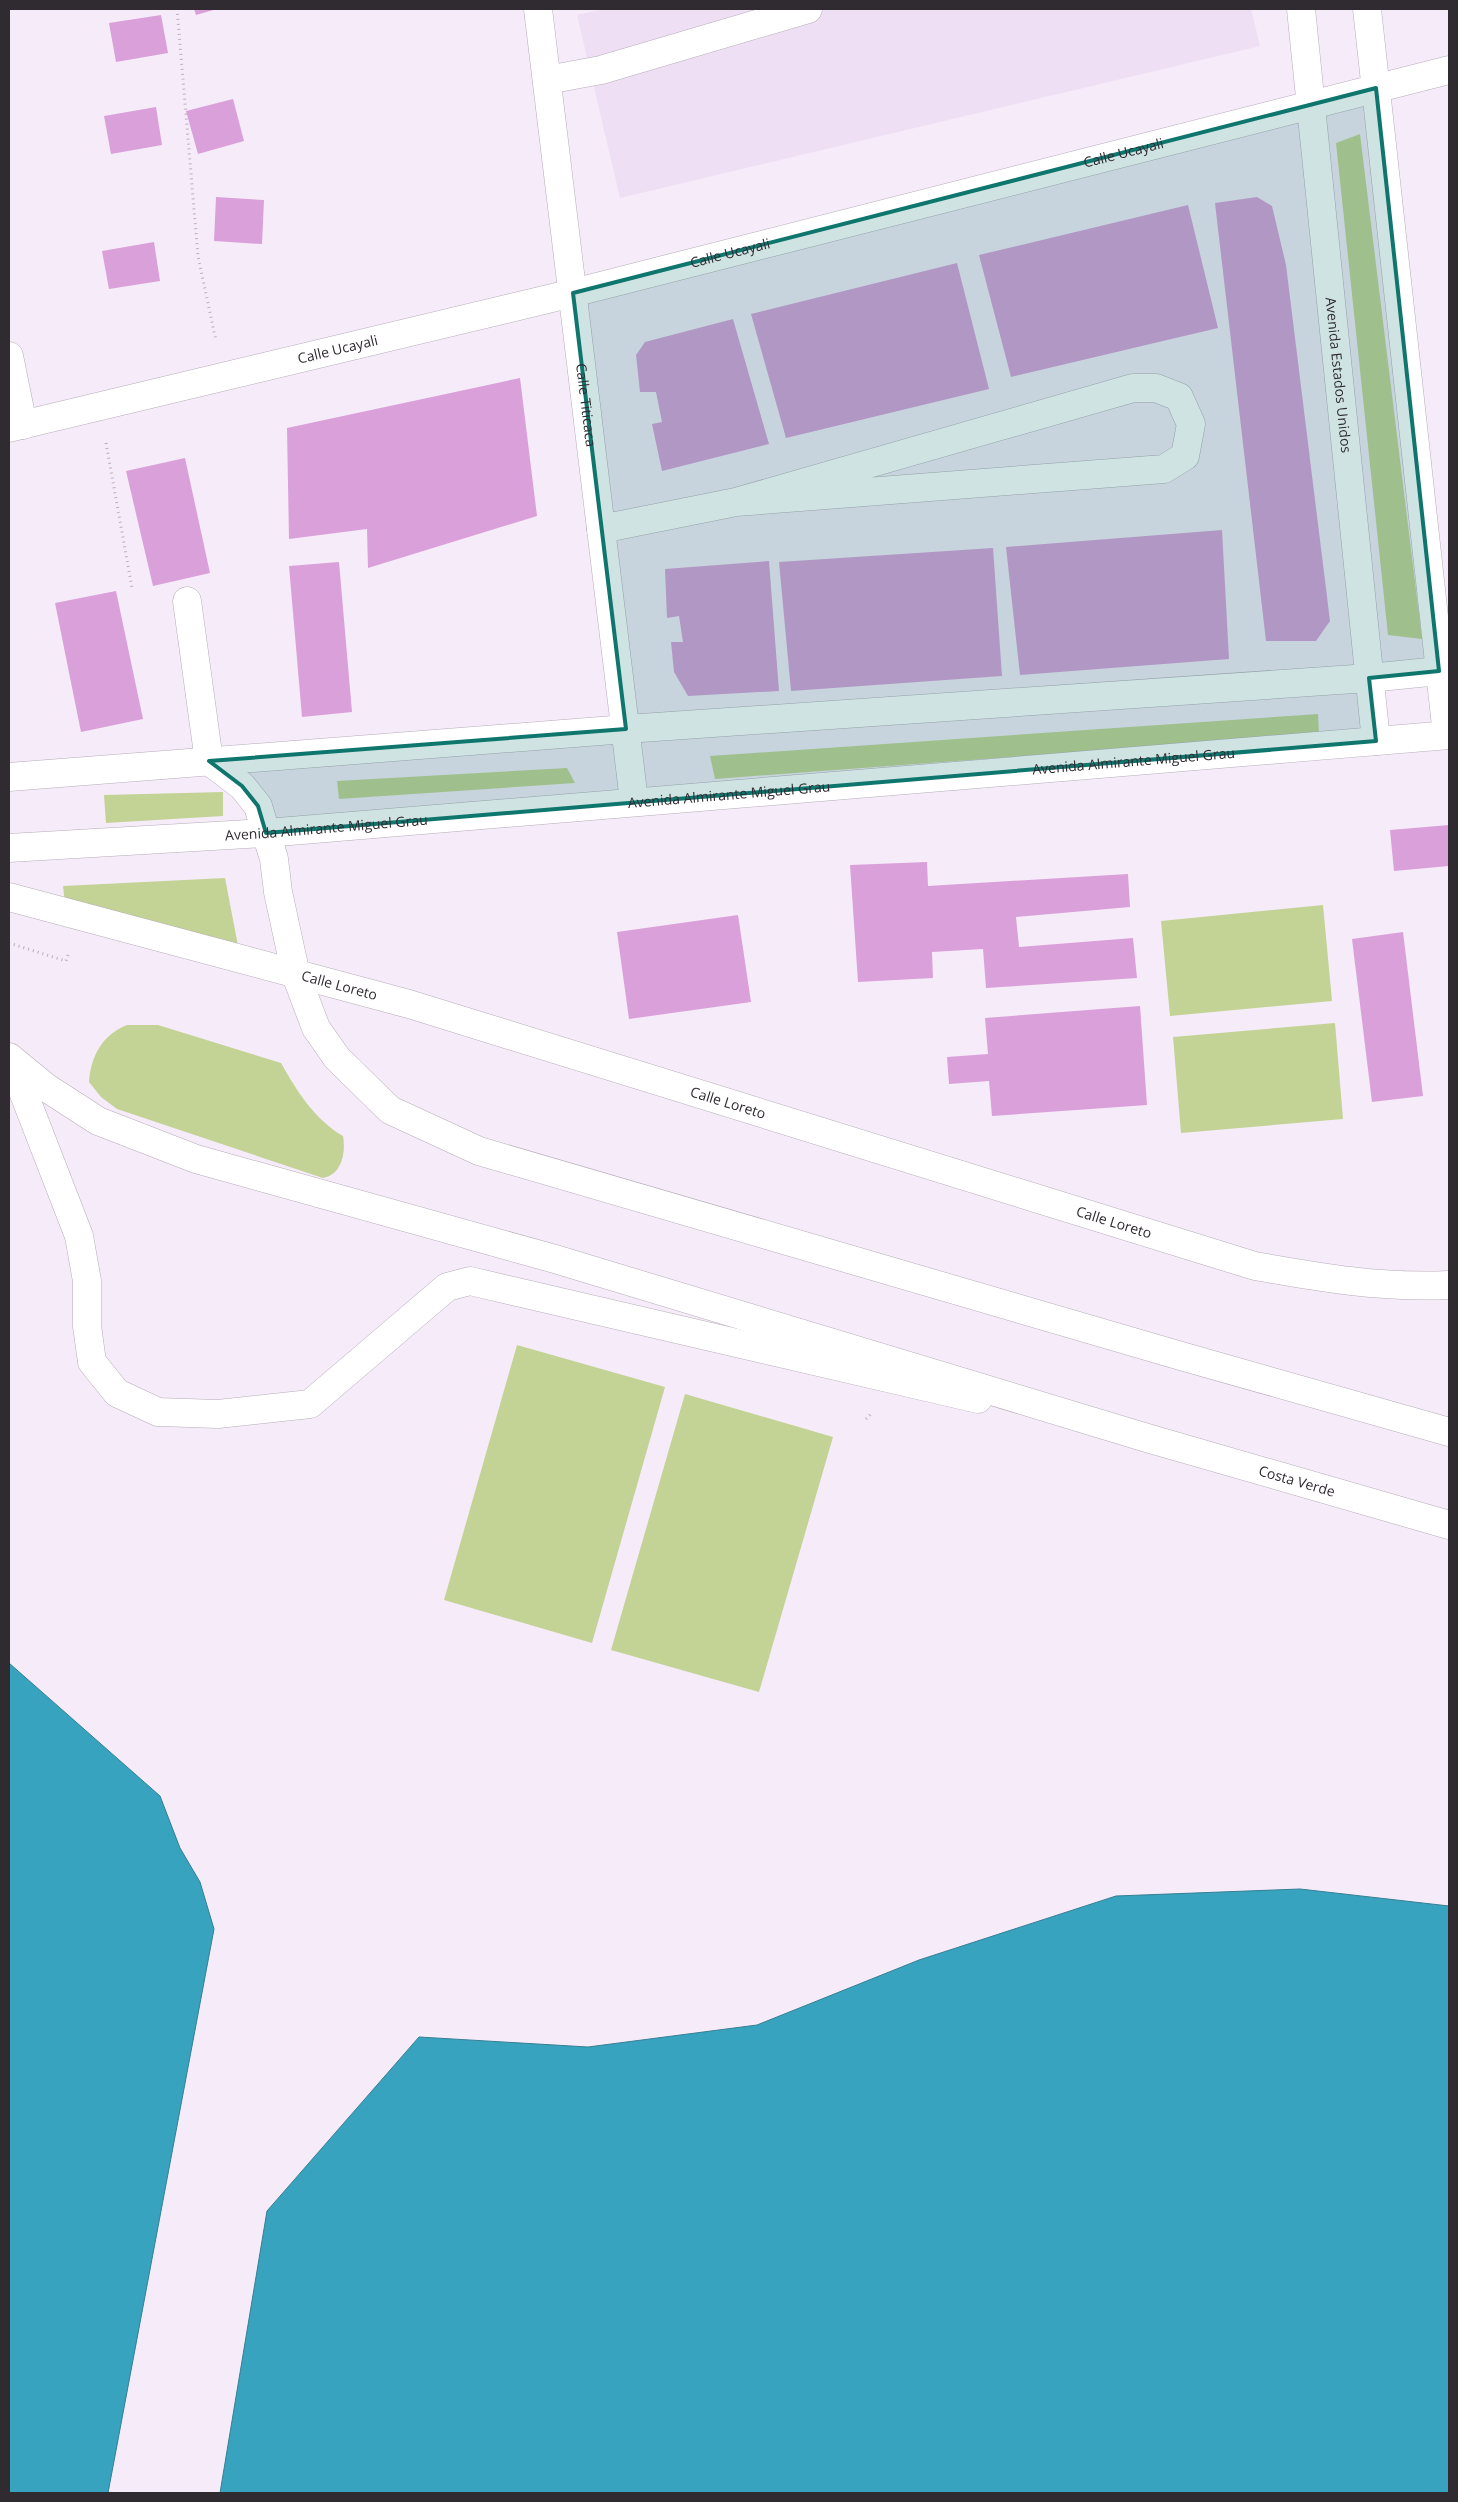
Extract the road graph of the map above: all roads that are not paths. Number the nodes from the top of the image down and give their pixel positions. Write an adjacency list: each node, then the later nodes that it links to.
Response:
1 (538, 9): 6 (main road, Calle Titicaca)
2 (808, 9): 6 (main road)
3 (1301, 9): 8 (main road, Avenida Estados Unidos)
4 (1367, 9): 7 (main road)
5 (1449, 70): 7 (main road, Calle Ucayali)
6 (546, 80): 9 (main road, Calle Titicaca)
7 (1376, 88): 8 (main road, Calle Ucayali); 15 (main road)
8 (1311, 105): 9 (main road, Calle Ucayali); 16 (main road, Avenida Estados Unidos)
9 (573, 292): 11 (main road, Calle Ucayali); 13 (main road, Calle Titicaca)
10 (9, 356): 11 (main road)
11 (16, 426)
12 (736, 502): 12 (main road); 13 (main road)
13 (601, 529): 17 (main road, Calle Titicaca)
14 (187, 601): 20 (main road)
15 (1444, 670): 16 (main road); 18 (main road)
16 (1369, 678): 17 (main road); 19 (main road, Avenida Estados Unidos)
17 (626, 729): 20 (main road); 22 (main road, Calle Titicaca)
18 (1448, 735): 19 (main road, Avenida Almirante Miguel Grau)
19 (1376, 741): 22 (main road, Avenida Almirante Miguel Grau)
20 (209, 760): 21 (main road); 23 (main road)
21 (9, 777)
22 (634, 800): 23 (main road, Avenida Almirante Miguel Grau)
23 (266, 833): 24 (main road, Avenida Almirante Miguel Grau); 26 (main road)
24 (9, 848)
25 (9, 897): 26 (main road, Calle Loreto)
26 (296, 975): 28 (main road, Calle Loreto); 29 (main road)
27 (9, 1057): 30 (main road); 30 (main road)
28 (1449, 1286)
29 (1449, 1432)
30 (1146, 1438): 31 (main road, Costa Verde)
31 (1449, 1525)

